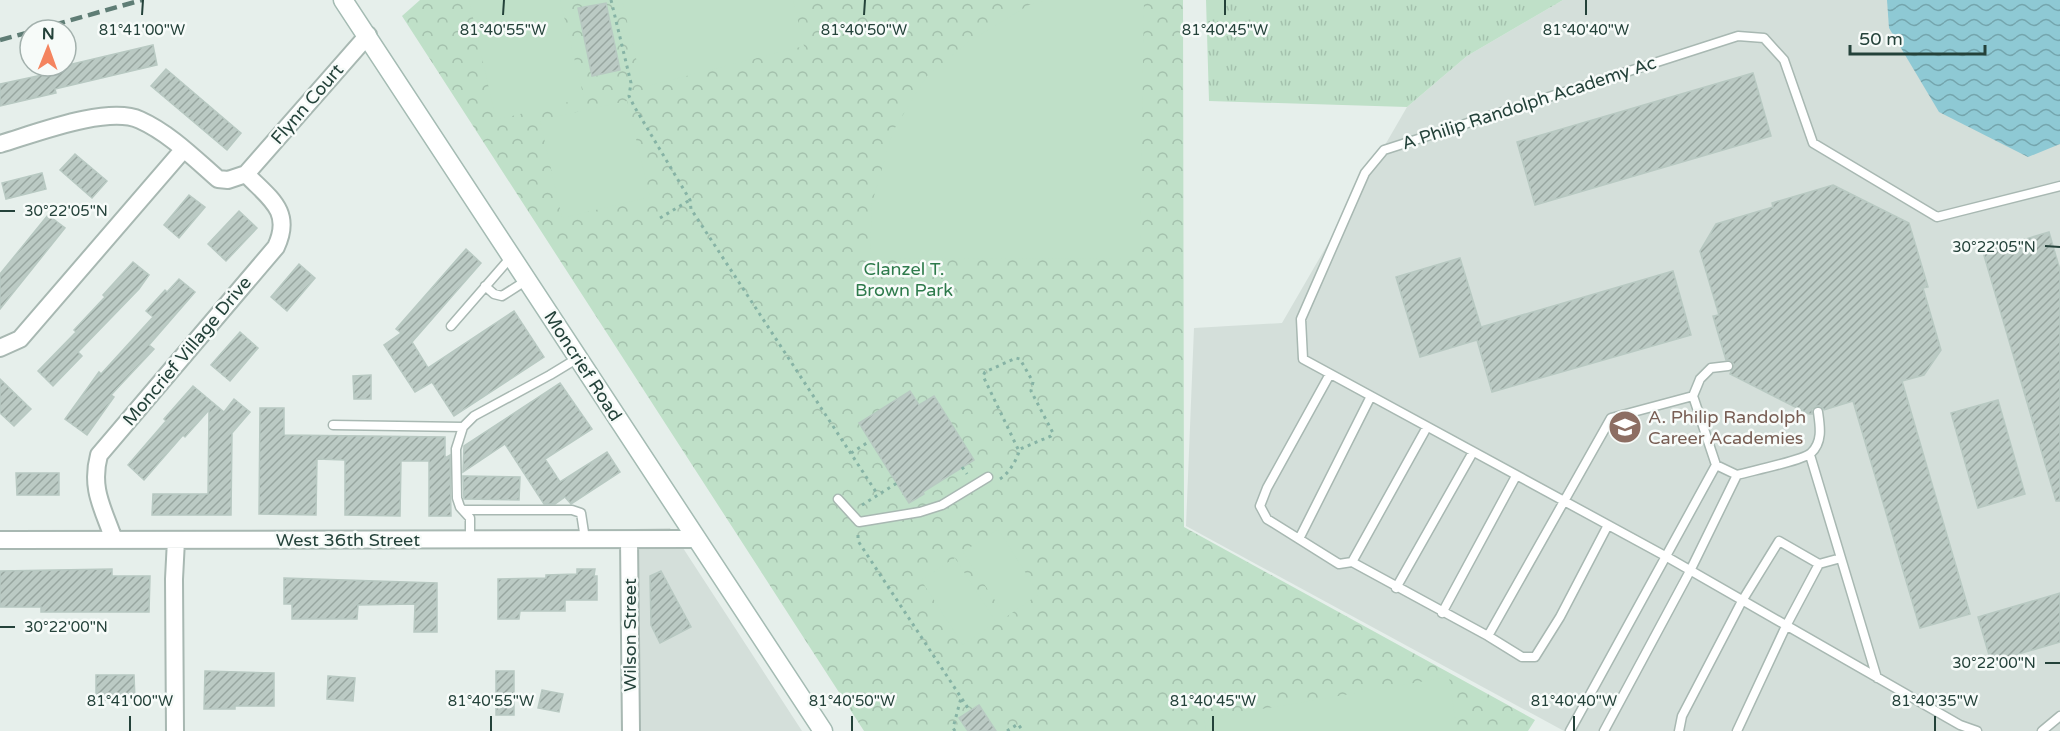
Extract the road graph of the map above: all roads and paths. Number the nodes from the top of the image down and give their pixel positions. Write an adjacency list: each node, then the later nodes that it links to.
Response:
1 (344, 0): 3 (main road, Moncrief Road)
2 (611, 0): 8 (path)
3 (368, 35): 6 (street, Flynn Court); 10 (main road, Moncrief Road)
4 (0, 144): 5 (street)
5 (183, 150): 6 (street); 14 (street)
6 (246, 174): 45 (street, Moncrief Village Drive)
7 (2060, 186): 17 (lane, A Philip Randolph Academy Ac)
8 (690, 200): 9 (path); 27 (path)
9 (660, 218)
10 (511, 257): 11 (main road, Moncrief Road); 12 (lane)
11 (527, 280): 12 (lane); 15 (main road, Moncrief Road)
12 (485, 286): 13 (lane)
13 (451, 326)
14 (0, 348)
15 (578, 358): 22 (lane); 43 (main road, Moncrief Road)
16 (1728, 366): 19 (lane)
17 (1330, 374): 18 (lane, A Philip Randolph Academy Ac); 41 (lane)
18 (1371, 396): 23 (lane, A Philip Randolph Academy Ac); 41 (lane)
19 (1693, 396): 29 (lane); 36 (lane)
20 (1818, 412): 28 (lane)
21 (333, 425): 22 (lane)
22 (463, 427): 37 (lane)
23 (1427, 427): 26 (lane, A Philip Randolph Academy Ac); 51 (lane)
24 (870, 441): 27 (path)
25 (1020, 451): 25 (path); 32 (path)
26 (1473, 452): 31 (lane, A Philip Randolph Academy Ac); 54 (lane)
27 (851, 453): 34 (path)
28 (1810, 455): 30 (lane); 50 (lane)
29 (1716, 465): 30 (lane); 49 (lane)
30 (1737, 475): 53 (lane)
31 (1516, 476): 36 (lane, A Philip Randolph Academy Ac); 56 (lane)
32 (986, 478): 39 (lane)
33 (897, 483): 34 (path)
34 (878, 495): 38 (path)
35 (837, 499): 38 (lane)
36 (1565, 502): 40 (lane, A Philip Randolph Academy Ac); 58 (lane)
37 (464, 510): 42 (lane); 47 (lane)
38 (850, 512): 39 (lane)
39 (859, 522): 60 (path)
40 (1608, 525): 49 (lane, A Philip Randolph Academy Ac); 58 (lane)
41 (1299, 538): 51 (lane)
42 (585, 539): 47 (street, West 36th Street); 48 (street, West 36th Street)
43 (696, 539): 48 (street, West 36th Street); 65 (main road, Moncrief Road)
44 (0, 540): 45 (street, West 36th Street)
45 (114, 540): 46 (street, West 36th Street)
46 (176, 540): 47 (street, West 36th Street); 63 (street)
47 (470, 540)
48 (629, 540): 64 (street, Wilson Street)
49 (1667, 557): 53 (lane, A Philip Randolph Academy Ac); 69 (lane)
50 (1841, 558): 52 (lane); 59 (lane)
51 (1352, 562): 54 (lane)
52 (1819, 564): 55 (lane); 57 (lane)
53 (1690, 571): 55 (lane); 70 (lane)
54 (1396, 588): 56 (lane)
55 (1742, 601): 57 (lane); 71 (lane)
56 (1442, 613): 58 (lane)
57 (1786, 626): 59 (lane); 72 (lane)
58 (1488, 636)
59 (1876, 678): 73 (lane)
60 (961, 698): 61 (path); 66 (path)
61 (970, 711)
62 (2060, 716): 74 (lane)
63 (175, 731)
64 (631, 731)
65 (823, 731)
66 (955, 731)
67 (1007, 731): 68 (path)
68 (1023, 731)
69 (1570, 731)
70 (1604, 731)
71 (1678, 731)
72 (1737, 731)
73 (1977, 731)
74 (2042, 731)

